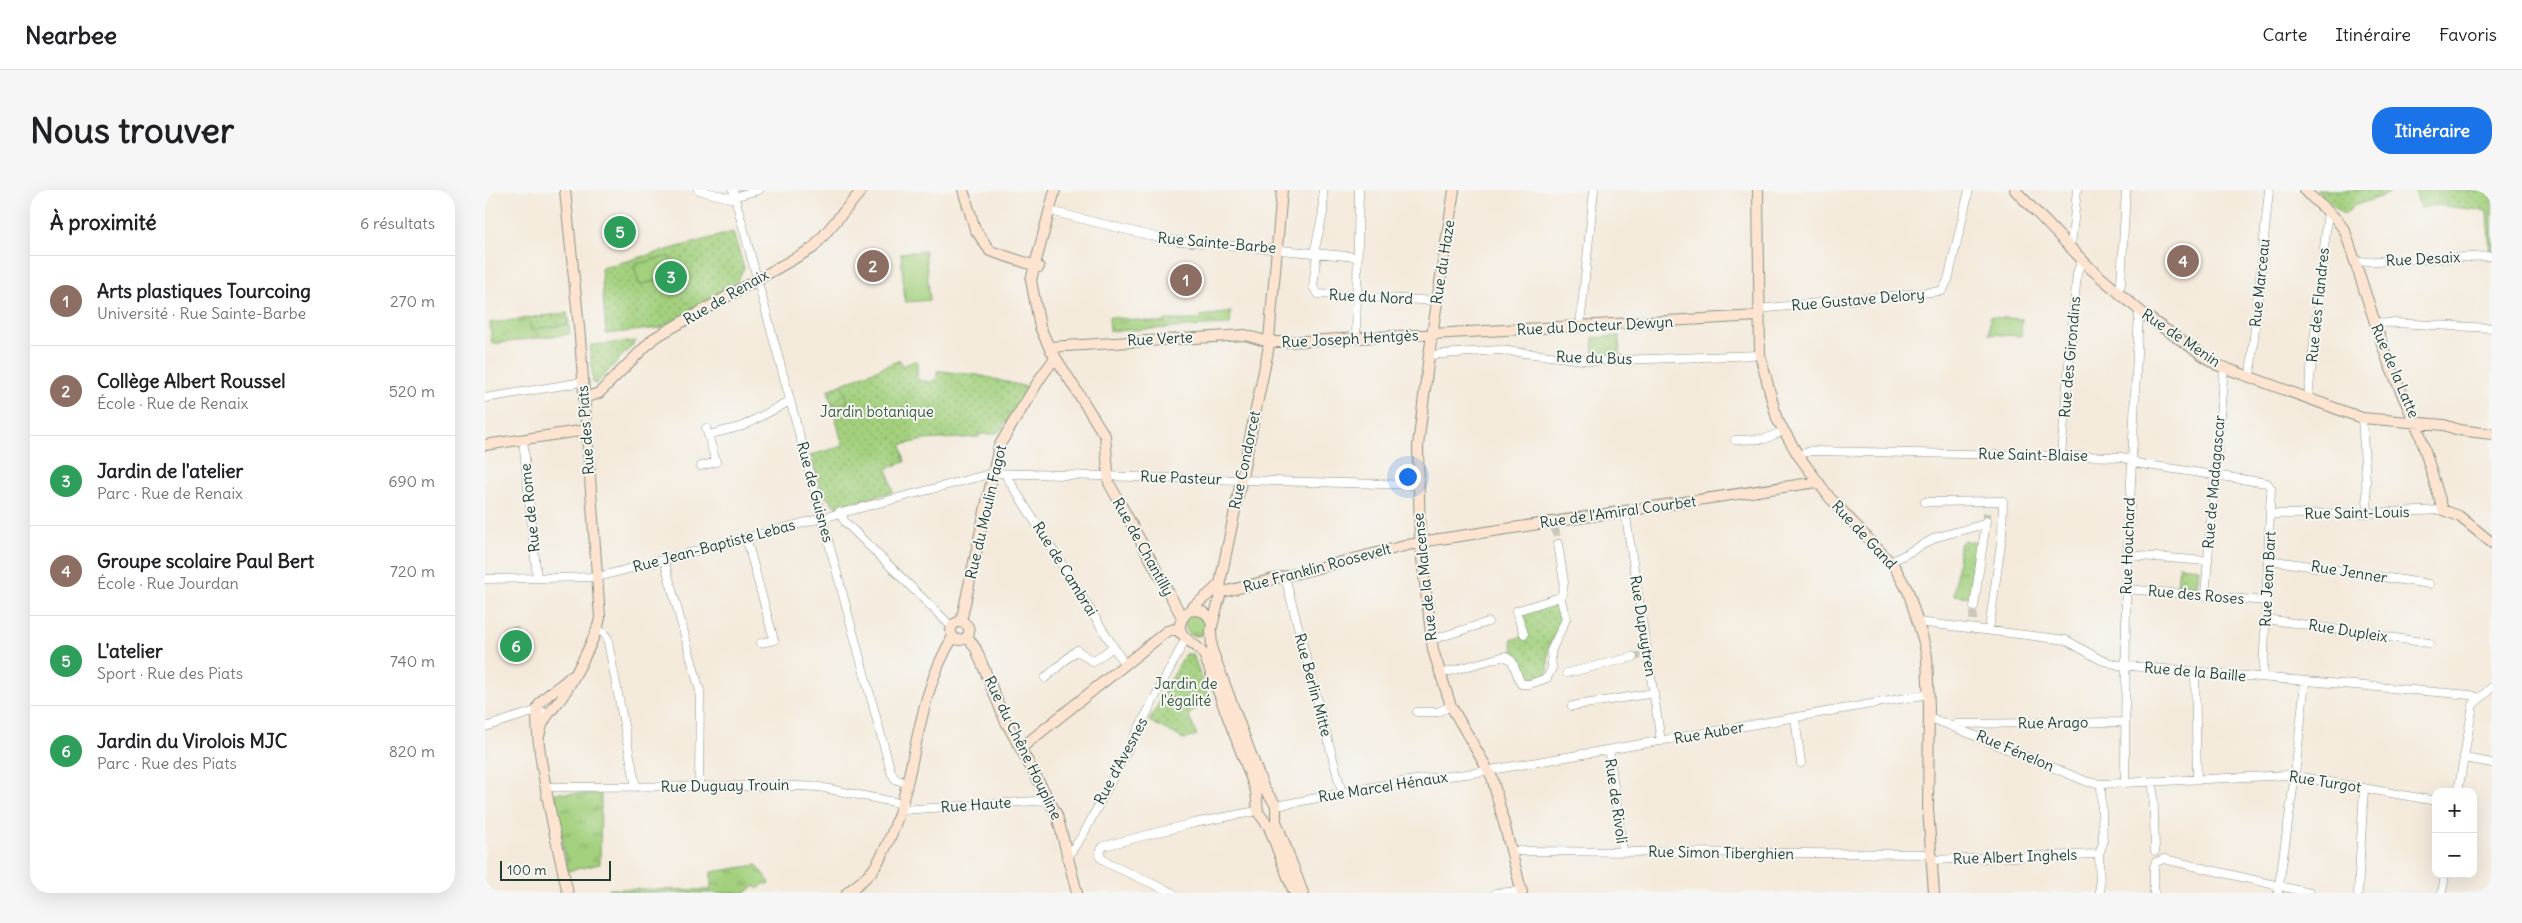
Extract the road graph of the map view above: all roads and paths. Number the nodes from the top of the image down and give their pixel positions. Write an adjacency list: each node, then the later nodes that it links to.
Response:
1 (565, 190): 49 (street, Rue des Piats)
2 (698, 190): 20 (street)
3 (759, 190): 20 (street)
4 (862, 190): 31 (street, Rue de Renaix)
5 (963, 190): 30 (street)
6 (1055, 190): 21 (street)
7 (1062, 190): 21 (street)
8 (1282, 190): 24 (street, Rue Condorcet)
9 (1323, 190): 25 (street)
10 (1359, 190): 27 (street)
11 (1454, 190): 34 (street, Rue du Haze)
12 (1594, 190): 38 (street)
13 (1758, 190): 36 (street, Rue de Gand)
14 (1969, 190): 36 (street, Rue Gustave Delory)
15 (2016, 190): 23 (street, Rue de Menin)
16 (2077, 190): 23 (street)
17 (2126, 190): 32 (street)
18 (2269, 190): 48 (street, Rue Marceau)
19 (2304, 190): 22 (street, Rue de la Latte)
20 (734, 194): 31 (street, Rue de Guisnes)
21 (1053, 212): 24 (street, Rue Sainte-Barbe); 30 (street)
22 (2328, 212): 29 (street, Rue de la Latte); 52 (street, Rue des Flandres)
23 (2069, 246): 28 (street, Rue de Menin)
24 (1278, 249): 25 (street, Rue Sainte-Barbe); 42 (street, Rue Condorcet)
25 (1316, 253): 27 (street, Rue Sainte-Barbe); 33 (street, Rue du Nord)
26 (2492, 256): 29 (street, Rue Desaix)
27 (1358, 257): 33 (street)
28 (2082, 261): 32 (street, Rue de Menin); 63 (street, Rue des Girondins)
29 (2355, 262): 37 (street, Rue de la Latte)
30 (1036, 266): 43 (street)
31 (757, 279): 51 (street, Rue de Renaix); 53 (street, Rue de Guisnes)
32 (2118, 291): 35 (street, Rue de Menin)
33 (1357, 295): 34 (street, Rue du Nord); 41 (street)
34 (1437, 301): 40 (street, Rue du Haze)
35 (2139, 311): 47 (street, Rue de Menin); 64 (street, Rue Houchard)
36 (1758, 313): 38 (street, Rue du Docteur Dewyn); 45 (street, Rue de Gand)
37 (2374, 322): 39 (street); 55 (street, Rue de la Latte)
38 (1580, 326): 40 (street, Rue du Docteur Dewyn)
39 (2492, 328)
40 (1432, 335): 41 (street, Rue Joseph Hentgès); 44 (street, Rue de la Malcense)
41 (1356, 339): 42 (street, Rue Joseph Hentgès)
42 (1269, 342): 43 (street, Rue Verte); 70 (street, Rue Condorcet)
43 (1049, 347): 46 (street)
44 (1429, 355): 45 (street, Rue du Bus); 73 (street, Rue de la Malcense)
45 (1760, 355): 57 (street, Rue de Gand)
46 (1055, 358): 66 (street, Rue du Moulin Fagot); 69 (street)
47 (2224, 368): 48 (street, Rue de Menin); 68 (street, Rue de Madagascar)
48 (2250, 376): 52 (street, Rue de Menin)
49 (583, 382): 50 (street); 51 (street, Rue des Piats)
50 (485, 398)
51 (584, 398): 56 (street, Rue des Piats)
52 (2308, 398): 54 (street, Rue de Menin)
53 (790, 401): 65 (street); 80 (street, Rue de Guisnes)
54 (2362, 418): 55 (street, Rue de Menin); 79 (street)
55 (2416, 423): 58 (street, Rue de Menin); 75 (street, Rue de la Latte)
56 (586, 430): 59 (street); 90 (street, Rue des Piats)
57 (1783, 432): 60 (street); 62 (street, Rue de Gand)
58 (2492, 434)
59 (523, 439): 61 (street); 92 (street, Rue de Rome)
60 (1735, 440)
61 (485, 445)
62 (1798, 455): 63 (street, Rue Saint-Blaise); 71 (street, Rue de Gand)
63 (2061, 455): 64 (street, Rue Saint-Blaise)
64 (2131, 461): 68 (street, Rue Saint-Blaise); 85 (street, Rue Houchard)
65 (701, 466)
66 (993, 473): 67 (street, Rue Jean-Baptiste Lebas); 77 (street, Rue Jean-Baptiste Lebas); 109 (street, Rue du Moulin Fagot)
67 (1005, 474): 69 (street, Rue Pasteur); 117 (street, Rue de Cambrai)
68 (2215, 474): 72 (street, Rue Saint-Blaise); 88 (street, Rue de Madagascar)
69 (1107, 476): 70 (street, Rue Pasteur); 101 (street, Rue de Chantilly)
70 (1241, 480): 73 (street, Rue Pasteur); 96 (street, Rue Condorcet)
71 (1817, 482): 76 (street, Rue de l'Amiral Courbet); 89 (street, Rue de Gand)
72 (2267, 483): 78 (street, Rue Jean Bart)
73 (1417, 485): 82 (street, Rue de la Malcense)
74 (1925, 502): 110 (street)
75 (2443, 510): 79 (street, Rue Saint-Louis); 83 (street)
76 (1625, 511): 82 (street, Rue de l'Amiral Courbet); 128 (street, Rue Dupuytren)
77 (839, 512): 80 (street, Rue Jean-Baptiste Lebas); 109 (street)
78 (2270, 514): 79 (street, Rue Saint-Louis); 87 (street, Rue Jean Bart)
79 (2368, 514)
80 (823, 517): 81 (street, Rue Jean-Baptiste Lebas); 151 (street, Rue de Guisnes)
81 (746, 537): 86 (street, Rue Jean-Baptiste Lebas); 115 (street)
82 (1420, 542): 91 (street, Rue Franklin Roosevelt); 114 (street, Rue de la Malcense)
83 (2492, 543)
84 (1557, 544): 98 (street)
85 (2127, 554): 88 (street); 95 (street, Rue Houchard)
86 (664, 560): 90 (street, Rue Jean-Baptiste Lebas); 155 (street)
87 (2269, 560): 94 (street, Rue Jenner); 99 (street, Rue Jean Bart)
88 (2207, 561): 97 (street, Rue de Madagascar)
89 (1891, 562): 100 (street); 105 (street, Rue de Gand)
90 (598, 577): 92 (street, Rue Jean-Baptiste Lebas); 106 (street, Rue des Piats)
91 (1285, 577): 96 (street, Rue Franklin Roosevelt); 158 (street, Rue Berlin Mitte)
92 (537, 578): 93 (street, Rue Jean-Baptiste Lebas)
93 (485, 579)
94 (2429, 584)
95 (2126, 589): 97 (street, Rue des Roses); 120 (street, Rue Houchard)
96 (1217, 592): 101 (street); 107 (street, Rue Condorcet)
97 (2205, 595): 99 (street, Rue des Roses)
98 (1561, 597): 111 (street); 123 (street)
99 (2267, 601): 102 (street, Rue Jean Bart)
100 (1975, 607)
101 (1185, 614): 107 (street); 113 (street)
102 (2266, 619): 116 (street, Rue Dupleix); 124 (street, Rue Jean Bart)
103 (1973, 620): 108 (street)
104 (1488, 622): 114 (street)
105 (1918, 622): 108 (street, Rue de la Baille); 129 (street, Rue de Gand)
106 (598, 628): 133 (street, Rue des Piats); 154 (street)
107 (1211, 628): 113 (street); 161 (street)
108 (1972, 628): 110 (street, Rue de la Baille)
109 (955, 629): 112 (street); 112 (street, Rue du Chêne Houpline); 151 (street, Rue du Moulin Fagot)
110 (1989, 630): 120 (street, Rue de la Baille)
111 (1524, 634)
112 (967, 636): 141 (street, Rue du Chêne Houpline)
113 (1186, 638): 119 (street); 163 (street); 168 (street, Rue d'Avesnes)
114 (1431, 640): 123 (street, Rue de la Malcense)
115 (761, 643)
116 (2429, 643)
117 (1113, 647): 119 (street, Rue de Cambrai); 125 (street)
118 (1633, 657): 122 (street)
119 (1125, 665): 141 (street)
120 (2124, 666): 121 (street, Rue de la Baille); 137 (street, Rue Houchard)
121 (2195, 672): 124 (street, Rue de la Baille); 148 (street)
122 (1567, 673)
123 (1440, 674): 131 (street, Rue de la Malcense)
124 (2263, 677): 126 (street, Rue de la Baille)
125 (1045, 678)
126 (2305, 681): 130 (street, Rue de la Baille); 147 (street)
127 (2492, 687): 130 (street)
128 (1654, 692): 132 (street); 140 (street, Rue Dupuytren)
129 (1929, 694): 135 (street, Rue de Gand); 136 (street, Rue Auber)
130 (2479, 698): 143 (street)
131 (1451, 706): 134 (street); 146 (street, Rue de la Malcense)
132 (1573, 706)
133 (542, 712): 139 (street); 153 (street, Rue des Piats)
134 (1417, 712)
135 (1929, 717): 138 (street, Rue Fénelon); 169 (street, Rue de Gand)
136 (1795, 718): 140 (street, Rue Auber); 145 (street)
137 (2124, 722): 138 (street, Rue Arago); 150 (street, Rue Houchard)
138 (1951, 724): 152 (street, Rue Fénelon)
139 (485, 726)
140 (1661, 741): 142 (street, Rue Auber)
141 (1021, 748): 159 (street, Rue du Chêne Houpline)
142 (1609, 750): 146 (street, Rue Auber); 166 (street, Rue de Rivoli)
143 (2464, 758): 144 (street); 157 (street)
144 (2492, 762)
145 (1801, 763)
146 (1489, 770): 158 (street, Rue Marcel Hénaux); 164 (street, Rue de la Malcense)
147 (2295, 775): 148 (street, Rue Turgot); 156 (street, Rue Turgot); 171 (street)
148 (2197, 779): 149 (street, Rue Turgot)
149 (2153, 781): 150 (street, Rue Turgot); 165 (street)
150 (2125, 782): 152 (street, Rue Turgot)
151 (908, 784): 162 (street, Rue du Moulin Fagot)
152 (2101, 784): 167 (street)
153 (545, 787): 154 (street, Rue Duguay Trouin); 174 (street, Rue des Piats)
154 (636, 787): 155 (street, Rue Duguay Trouin)
155 (699, 787): 162 (street, Rue Duguay Trouin)
156 (2365, 788): 160 (street, Rue Turgot); 184 (street)
157 (2459, 788)
158 (1342, 793): 161 (street, Rue Marcel Hénaux)
159 (1051, 800): 162 (street, Rue Haute); 168 (street, Rue du Chêne Houpline)
160 (2432, 800)
161 (1275, 806): 163 (street); 163 (street); 178 (street)
162 (903, 807): 172 (street, Rue du Moulin Fagot)
163 (1259, 811): 176 (street); 177 (street)
164 (1512, 851): 166 (street, Rue Simon Tiberghien); 173 (street, Rue de la Malcense)
165 (2155, 851)
166 (1623, 852): 169 (street, Rue Simon Tiberghien)
167 (2099, 854): 169 (street, Rue Albert Inghels); 181 (street)
168 (1068, 856): 175 (street, Rue du Chêne Houpline)
169 (1930, 857): 180 (street, Rue de Gand)
170 (2444, 878): 185 (street)
171 (2279, 889): 182 (street); 183 (street)
172 (853, 891)
173 (1522, 892): 179 (street)
174 (568, 893)
175 (1077, 893)
176 (1173, 893)
177 (1294, 893)
178 (1303, 893)
179 (1496, 893)
180 (1934, 893)
181 (2100, 893)
182 (2154, 893)
183 (2310, 893)
184 (2358, 893)
185 (2442, 893)

